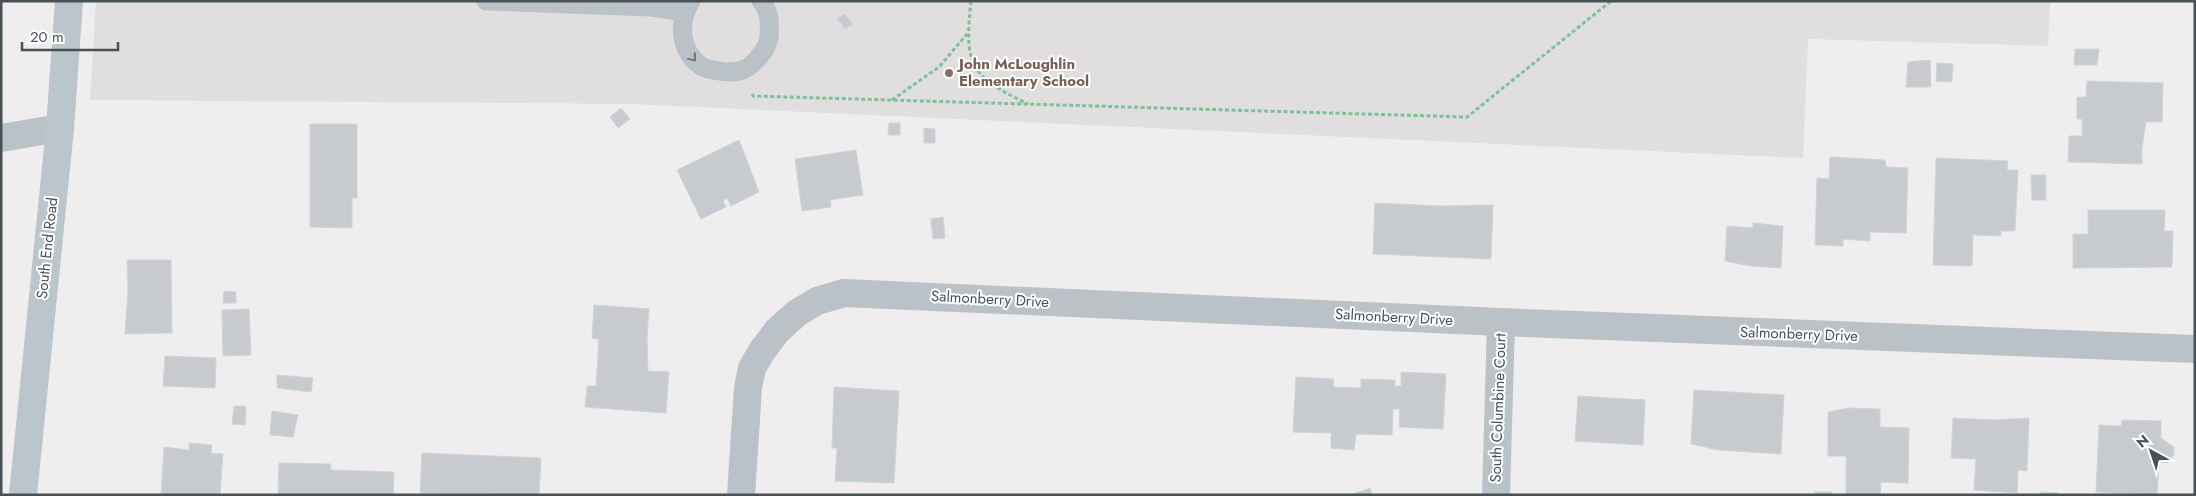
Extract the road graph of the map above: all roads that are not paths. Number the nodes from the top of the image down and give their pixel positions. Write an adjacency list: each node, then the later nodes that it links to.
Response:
1 (69, 1): 6 (main road, South End Road)
2 (486, 1): 4 (lane)
3 (761, 1): 5 (lane, one-way to 3)
4 (621, 4): 5 (lane)
5 (688, 7)
6 (60, 128): 7 (street); 10 (main road, South End Road)
7 (1, 138)
8 (1501, 322): 9 (street, Salmonberry Drive); 11 (street, Salmonberry Drive); 12 (street, South Columbine Court)
9 (2195, 349)
10 (22, 495)
11 (741, 495)
12 (1496, 495)

